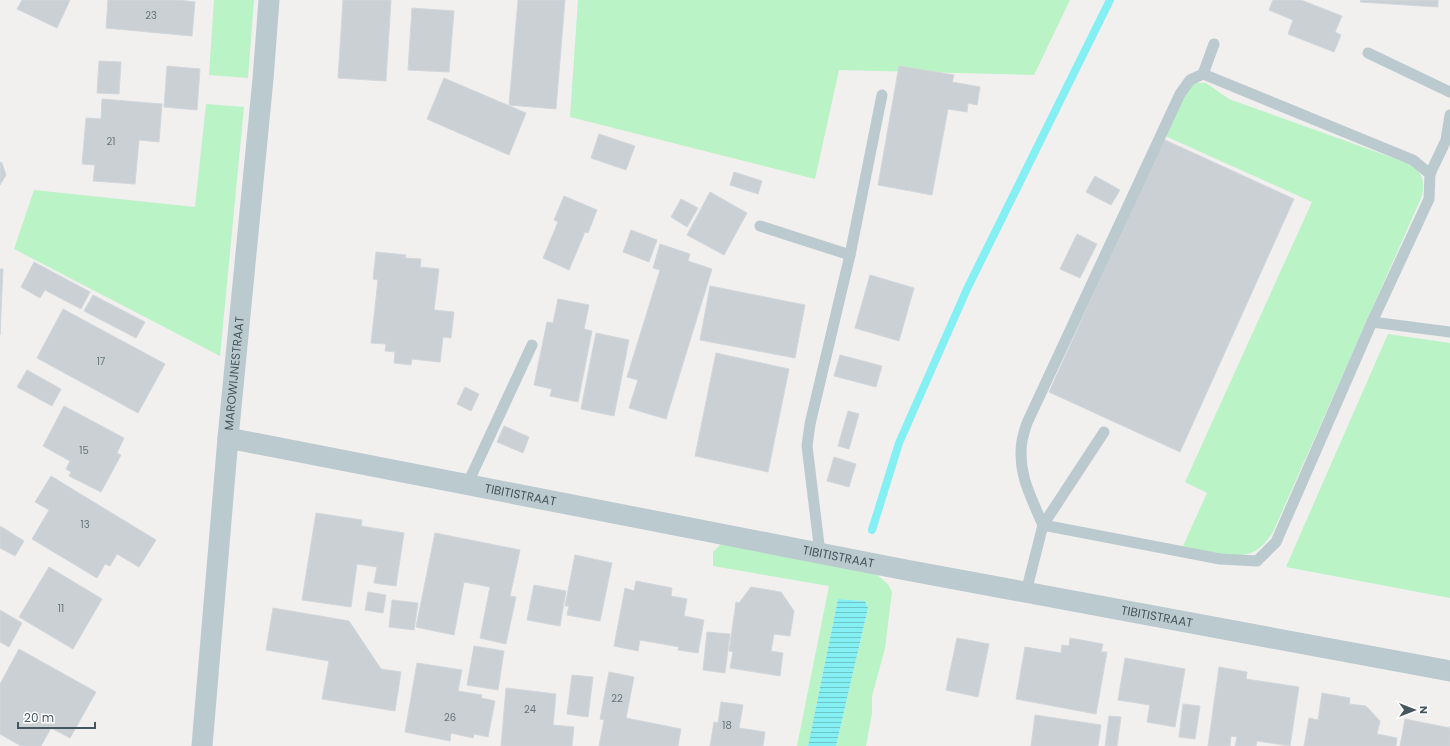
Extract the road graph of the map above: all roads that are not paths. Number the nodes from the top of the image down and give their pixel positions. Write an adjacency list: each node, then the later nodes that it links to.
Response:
1 (269, 0): 15 (street, MAROWIJNESTRAAT)
2 (1214, 44): 4 (lane)
3 (1368, 53): 5 (lane)
4 (1203, 74): 8 (lane); 17 (lane)
5 (1450, 92)
6 (882, 95): 10 (lane)
7 (1450, 115): 8 (lane)
8 (1430, 174): 11 (lane)
9 (760, 226): 10 (lane)
10 (850, 254): 18 (lane)
11 (1372, 322): 12 (lane); 17 (lane)
12 (1450, 332)
13 (532, 345): 16 (lane)
14 (1104, 432): 17 (lane)
15 (228, 438): 16 (street, TIBITISTRAAT); 21 (street, MAROWIJNESTRAAT)
16 (467, 484): 18 (street, TIBITISTRAAT)
17 (1043, 525): 19 (lane)
18 (820, 553): 19 (street, TIBITISTRAAT)
19 (1026, 592): 20 (street, TIBITISTRAAT)
20 (1450, 671)
21 (202, 746)

